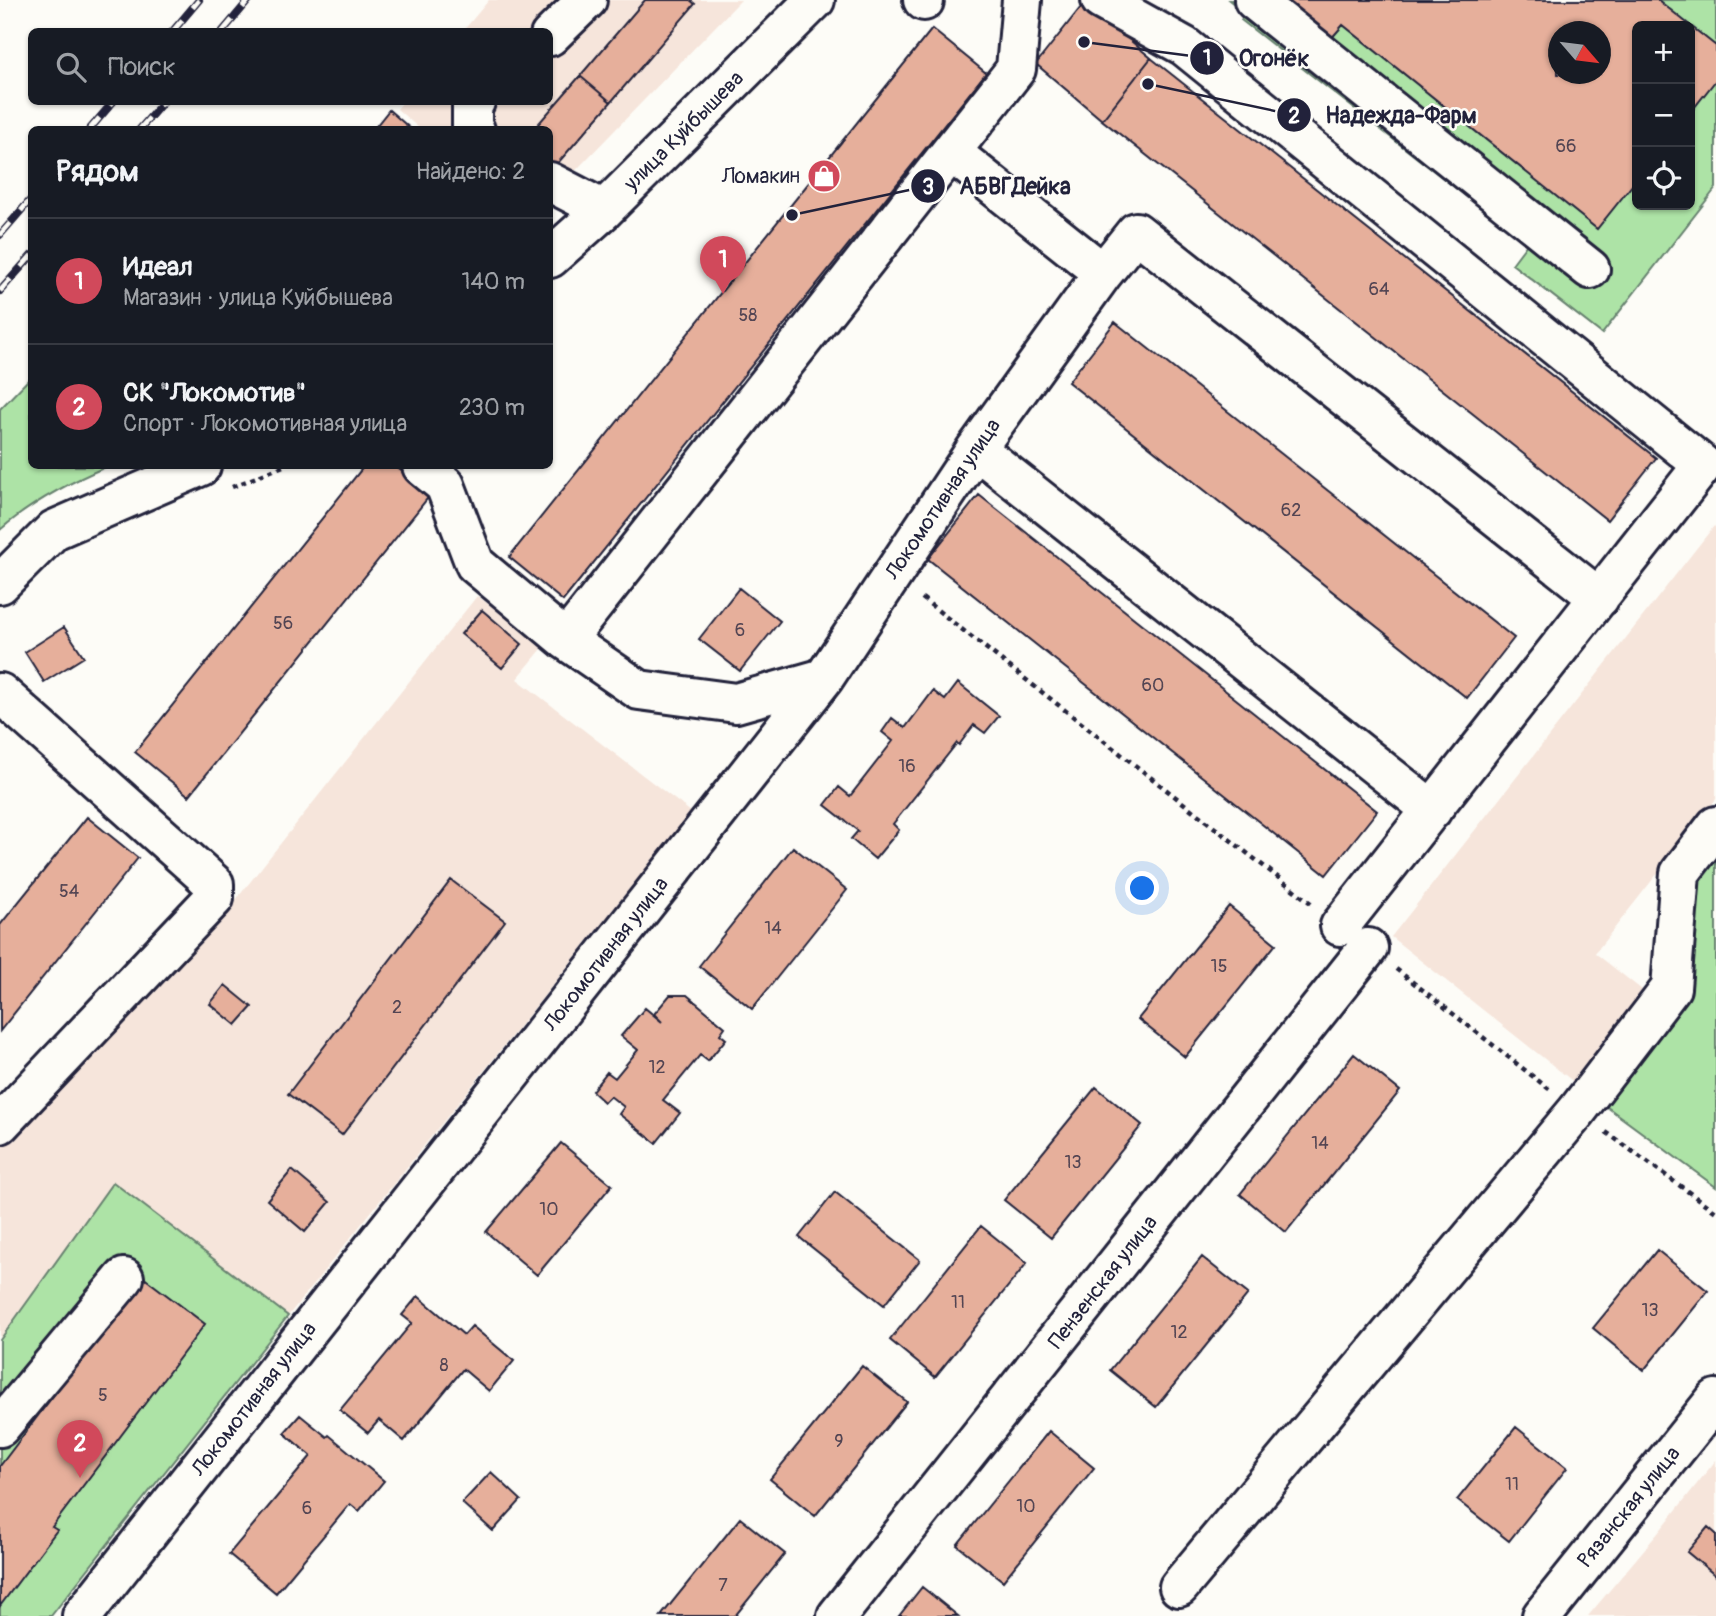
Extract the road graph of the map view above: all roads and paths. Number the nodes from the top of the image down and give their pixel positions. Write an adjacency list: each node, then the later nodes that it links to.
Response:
1 (587, 0): 6 (street)
2 (815, 0): 11 (street, улица Куйбышева)
3 (1022, 0): 9 (street)
4 (1101, 0): 20 (street, Пензенская улица)
5 (1254, 0): 13 (street)
6 (553, 33)
7 (472, 105): 8 (street)
8 (472, 126)
9 (951, 152): 14 (street); 21 (street)
10 (553, 184): 11 (street)
11 (604, 210): 12 (street, улица Куйбышева)
12 (553, 255)
13 (1590, 269)
14 (1103, 273): 15 (street, Локомотивная улица); 20 (street, Локомотивная улица)
15 (976, 449): 18 (street, Локомотивная улица); 24 (street)
16 (194, 469): 19 (street)
17 (426, 469): 21 (street)
18 (892, 575): 22 (street, Локомотивная улица); 26 (path)
19 (0, 584)
20 (1599, 598): 24 (street, Пензенская улица)
21 (566, 640): 22 (street)
22 (824, 678): 34 (street, Локомотивная улица)
23 (0, 693): 28 (street)
24 (1432, 810): 26 (street, Пензенская улица)
25 (1716, 826): 27 (street)
26 (1354, 937): 27 (path); 35 (street, Пензенская улица)
27 (1577, 1111): 29 (path); 33 (street)
28 (0, 1124)
29 (1716, 1212)
30 (124, 1278): 32 (street)
31 (1716, 1399): 36 (street, Рязанская улица)
32 (0, 1427)
33 (1179, 1587)
34 (82, 1616)
35 (837, 1616)
36 (1542, 1616)

